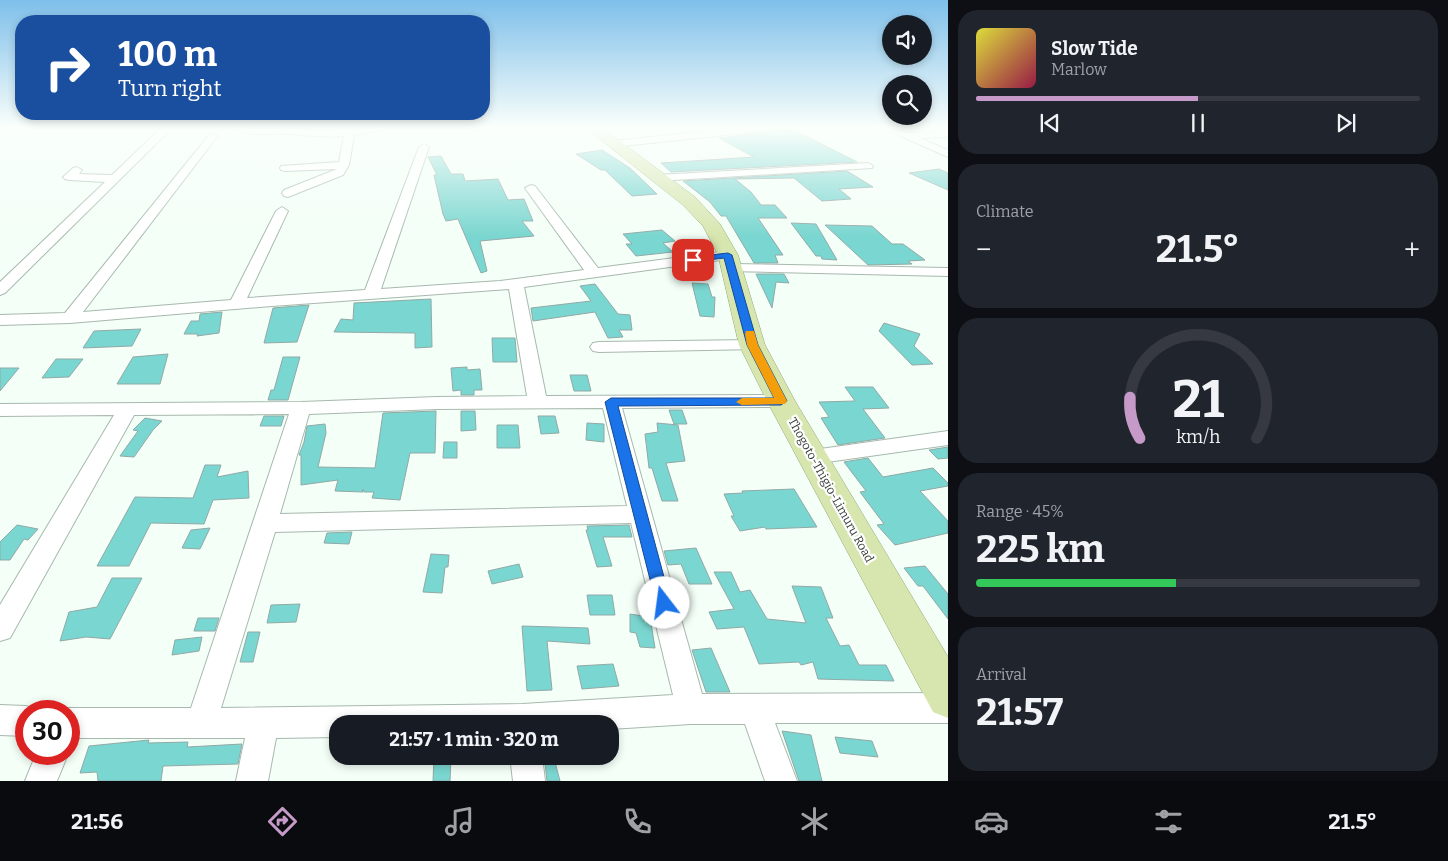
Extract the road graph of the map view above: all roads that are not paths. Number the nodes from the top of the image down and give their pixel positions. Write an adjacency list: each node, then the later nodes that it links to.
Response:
1 (132, 163): 10 (street)
2 (191, 163): 21 (street)
3 (418, 163): 19 (street)
4 (638, 163): 9 (highway, Thogoto-Thigio-Limuru Road)
5 (344, 165): 7 (street); 12 (street)
6 (868, 166): 9 (street)
7 (285, 168)
8 (77, 170): 10 (street)
9 (657, 178): 14 (highway, Thogoto-Thigio-Limuru Road)
10 (114, 179): 18 (street)
11 (531, 188): 16 (street)
12 (288, 194)
13 (282, 211): 20 (street)
14 (730, 262): 15 (street); 16 (street); 23 (highway, Thogoto-Thigio-Limuru Road)
15 (948, 272)
16 (594, 273): 17 (street)
17 (516, 284): 19 (street); 26 (street)
18 (0, 290)
19 (371, 295): 20 (street)
20 (237, 304): 21 (street)
21 (70, 318): 22 (street)
22 (0, 320)
23 (752, 345): 24 (street); 25 (highway, Thogoto-Thigio-Limuru Road)
24 (599, 347)
25 (781, 401): 27 (street); 32 (highway, Thogoto-Thigio-Limuru Road)
26 (538, 402): 27 (street); 28 (street)
27 (611, 402): 33 (street)
28 (301, 408): 29 (street); 34 (street)
29 (128, 409): 30 (street); 35 (street)
30 (0, 410)
31 (948, 438): 32 (street)
32 (812, 457): 36 (highway, Thogoto-Thigio-Limuru Road)
33 (640, 514): 34 (street); 38 (street)
34 (266, 523): 44 (street)
35 (0, 630)
36 (947, 696): 37 (street)
37 (754, 708): 38 (street); 51 (street)
38 (691, 710): 39 (street)
39 (614, 715)
40 (0, 720): 41 (street)
41 (15, 721)
42 (329, 722): 45 (street)
43 (80, 723): 44 (street)
44 (201, 723): 45 (street)
45 (263, 723): 49 (street)
46 (48, 765): 48 (street)
47 (527, 765): 50 (street)
48 (41, 781)
49 (252, 781)
50 (529, 781)
51 (782, 781)

